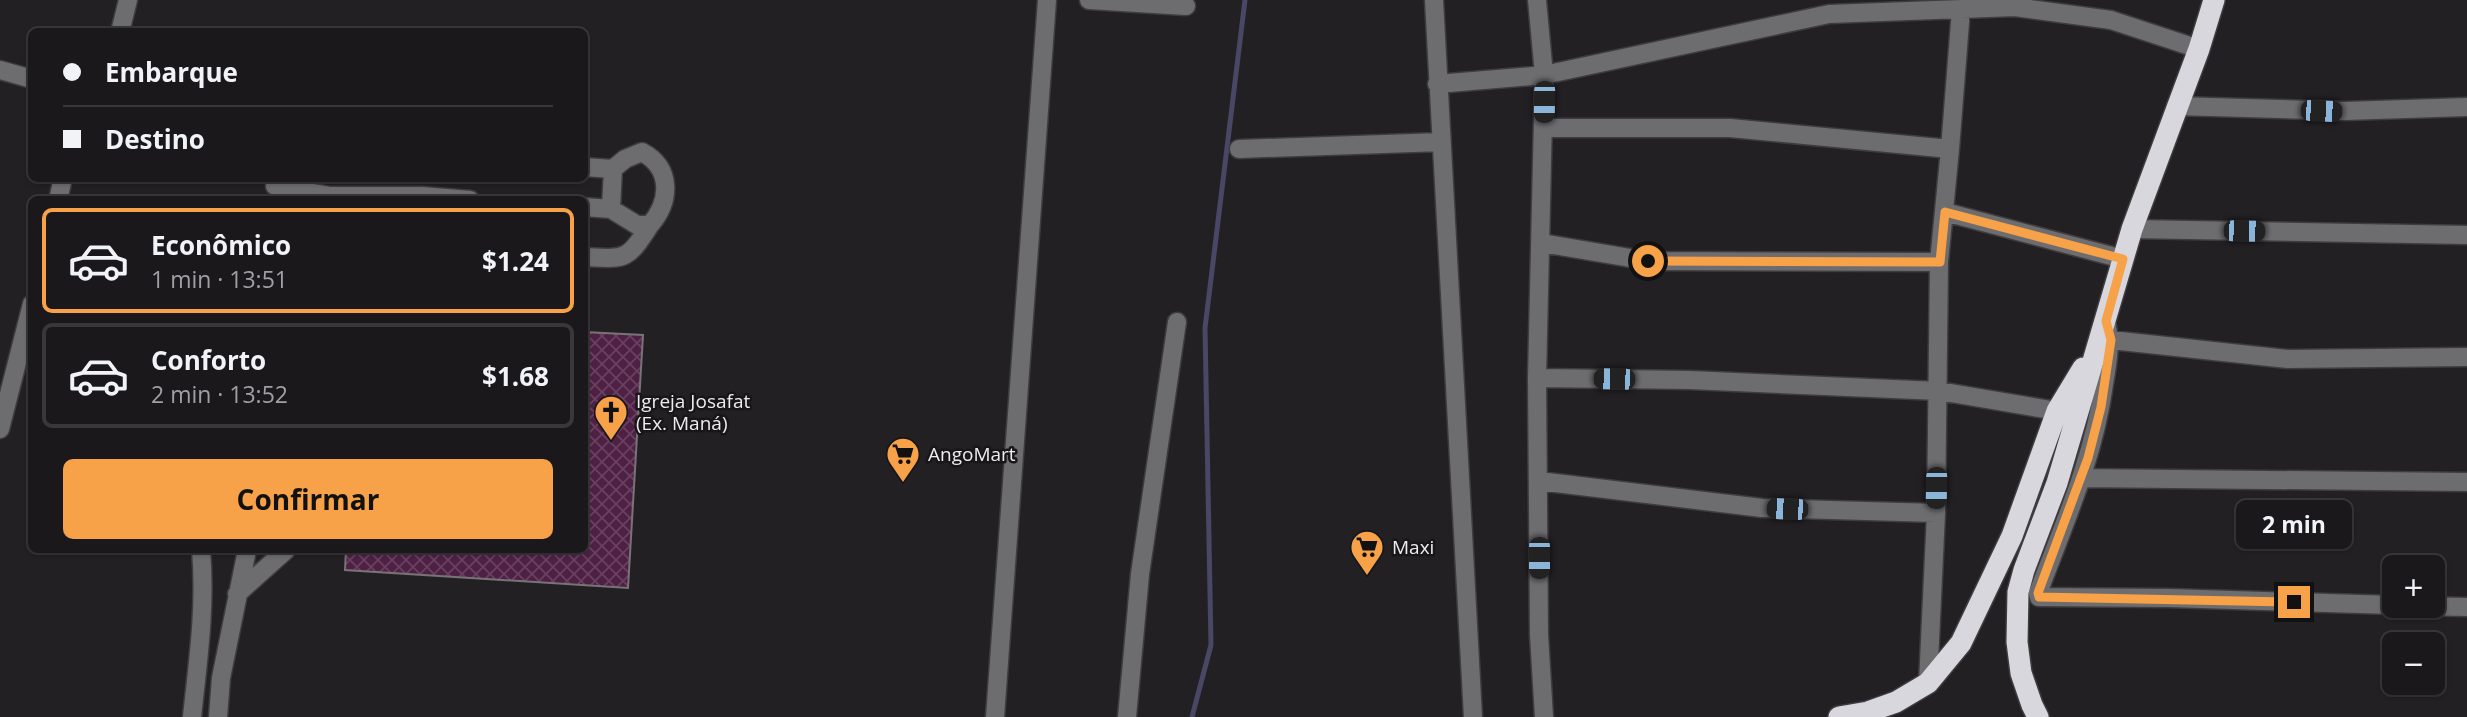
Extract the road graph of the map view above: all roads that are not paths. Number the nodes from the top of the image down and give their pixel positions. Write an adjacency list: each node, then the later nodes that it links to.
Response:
1 (128, 0): 9 (street)
2 (1047, 0): 57 (street)
3 (1089, 0): 7 (street)
4 (1434, 0): 14 (street)
5 (1537, 0): 12 (street)
6 (2214, 0): 10 (highway)
7 (1186, 6)
8 (1961, 10): 10 (street); 12 (street); 20 (street)
9 (121, 28)
10 (2199, 49): 15 (highway)
11 (0, 70): 13 (street)
12 (1544, 75): 14 (street); 17 (street)
13 (28, 78)
14 (1437, 84): 18 (street)
15 (2176, 106): 16 (street); 29 (highway)
16 (2467, 107)
17 (1543, 128): 20 (street); 31 (street)
18 (1441, 142): 19 (street); 59 (street)
19 (1239, 149)
20 (1950, 149): 27 (street)
21 (588, 167): 22 (street)
22 (612, 169): 26 (street); 28 (street)
23 (274, 188): 24 (street)
24 (318, 196)
25 (588, 207): 26 (street)
26 (611, 209): 28 (street)
27 (1945, 212): 33 (street); 34 (street)
28 (650, 225): 32 (street)
29 (2132, 229): 30 (street); 33 (highway)
30 (2467, 235)
31 (1542, 243): 34 (street); 39 (street)
32 (588, 257)
33 (2123, 259): 37 (highway)
34 (1940, 262): 40 (street)
35 (28, 320): 42 (street)
36 (1177, 322): 58 (street)
37 (2105, 334): 38 (street); 41 (highway); 43 (street); 62 (highway)
38 (2467, 357)
39 (1537, 378): 40 (street); 44 (street)
40 (1939, 391): 41 (street); 46 (street)
41 (2057, 411): 54 (highway)
42 (0, 429)
43 (2082, 478): 45 (street); 51 (street)
44 (1539, 481): 46 (street); 60 (street)
45 (2467, 482)
46 (1936, 513): 54 (street)
47 (201, 553): 55 (street)
48 (246, 553): 50 (street)
49 (283, 553): 50 (street)
50 (237, 594): 56 (street)
51 (2382, 605)
52 (2445, 607): 53 (street)
53 (2467, 607)
54 (1928, 683): 61 (highway)
55 (192, 717)
56 (218, 717)
57 (995, 717)
58 (1127, 717)
59 (1473, 717)
60 (1544, 717)
61 (1839, 717)
62 (2038, 717)

